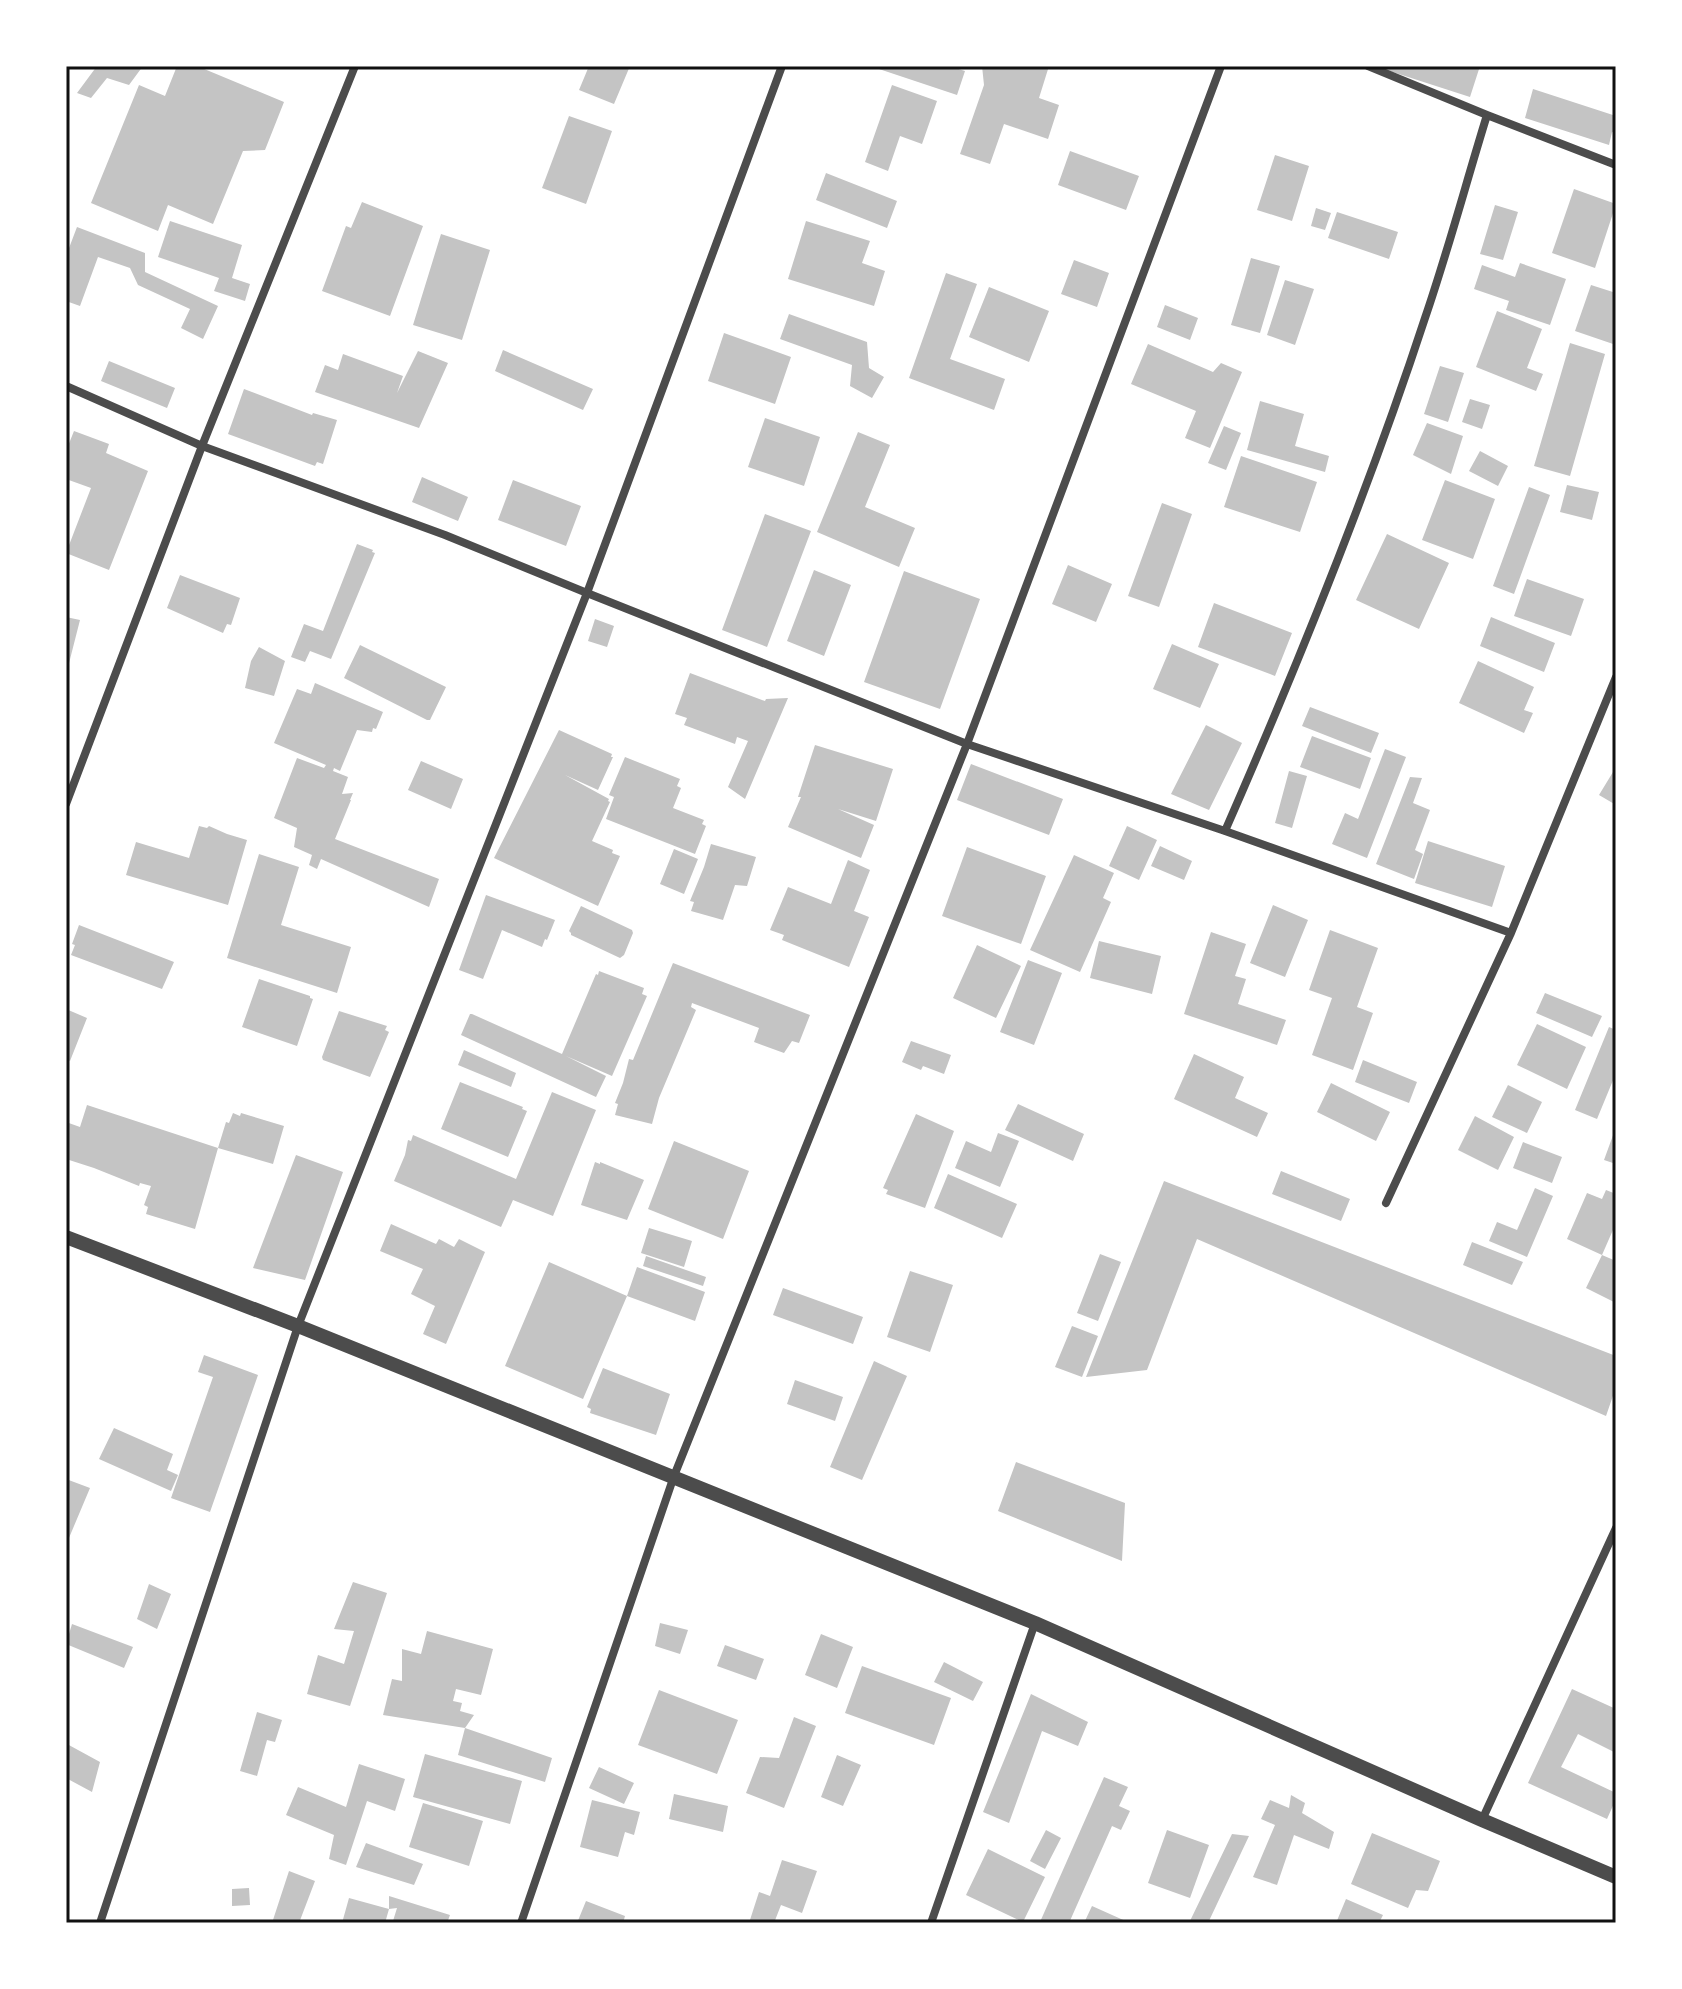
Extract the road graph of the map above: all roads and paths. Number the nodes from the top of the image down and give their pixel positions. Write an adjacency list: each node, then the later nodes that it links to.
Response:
1 (355, 66): 8 (street)
2 (782, 66): 9 (street)
3 (1221, 66): 11 (street)
4 (1368, 66): 5 (street)
5 (1487, 115): 6 (street); 13 (street)
6 (1616, 165)
7 (66, 386): 8 (street)
8 (202, 446): 9 (street); 12 (street)
9 (587, 593): 11 (street); 17 (street)
10 (1616, 677): 14 (street)
11 (967, 744): 13 (street); 18 (street)
12 (66, 804)
13 (1225, 831): 14 (street)
14 (1511, 933): 15 (street)
15 (1386, 1203)
16 (66, 1237): 17 (street)
17 (298, 1326): 18 (street); 23 (street)
18 (674, 1476): 20 (street); 24 (street)
19 (1616, 1528): 21 (street)
20 (1035, 1623): 21 (street); 25 (street)
21 (1482, 1820): 22 (street)
22 (1616, 1877)
23 (100, 1923)
24 (521, 1923)
25 (931, 1923)

